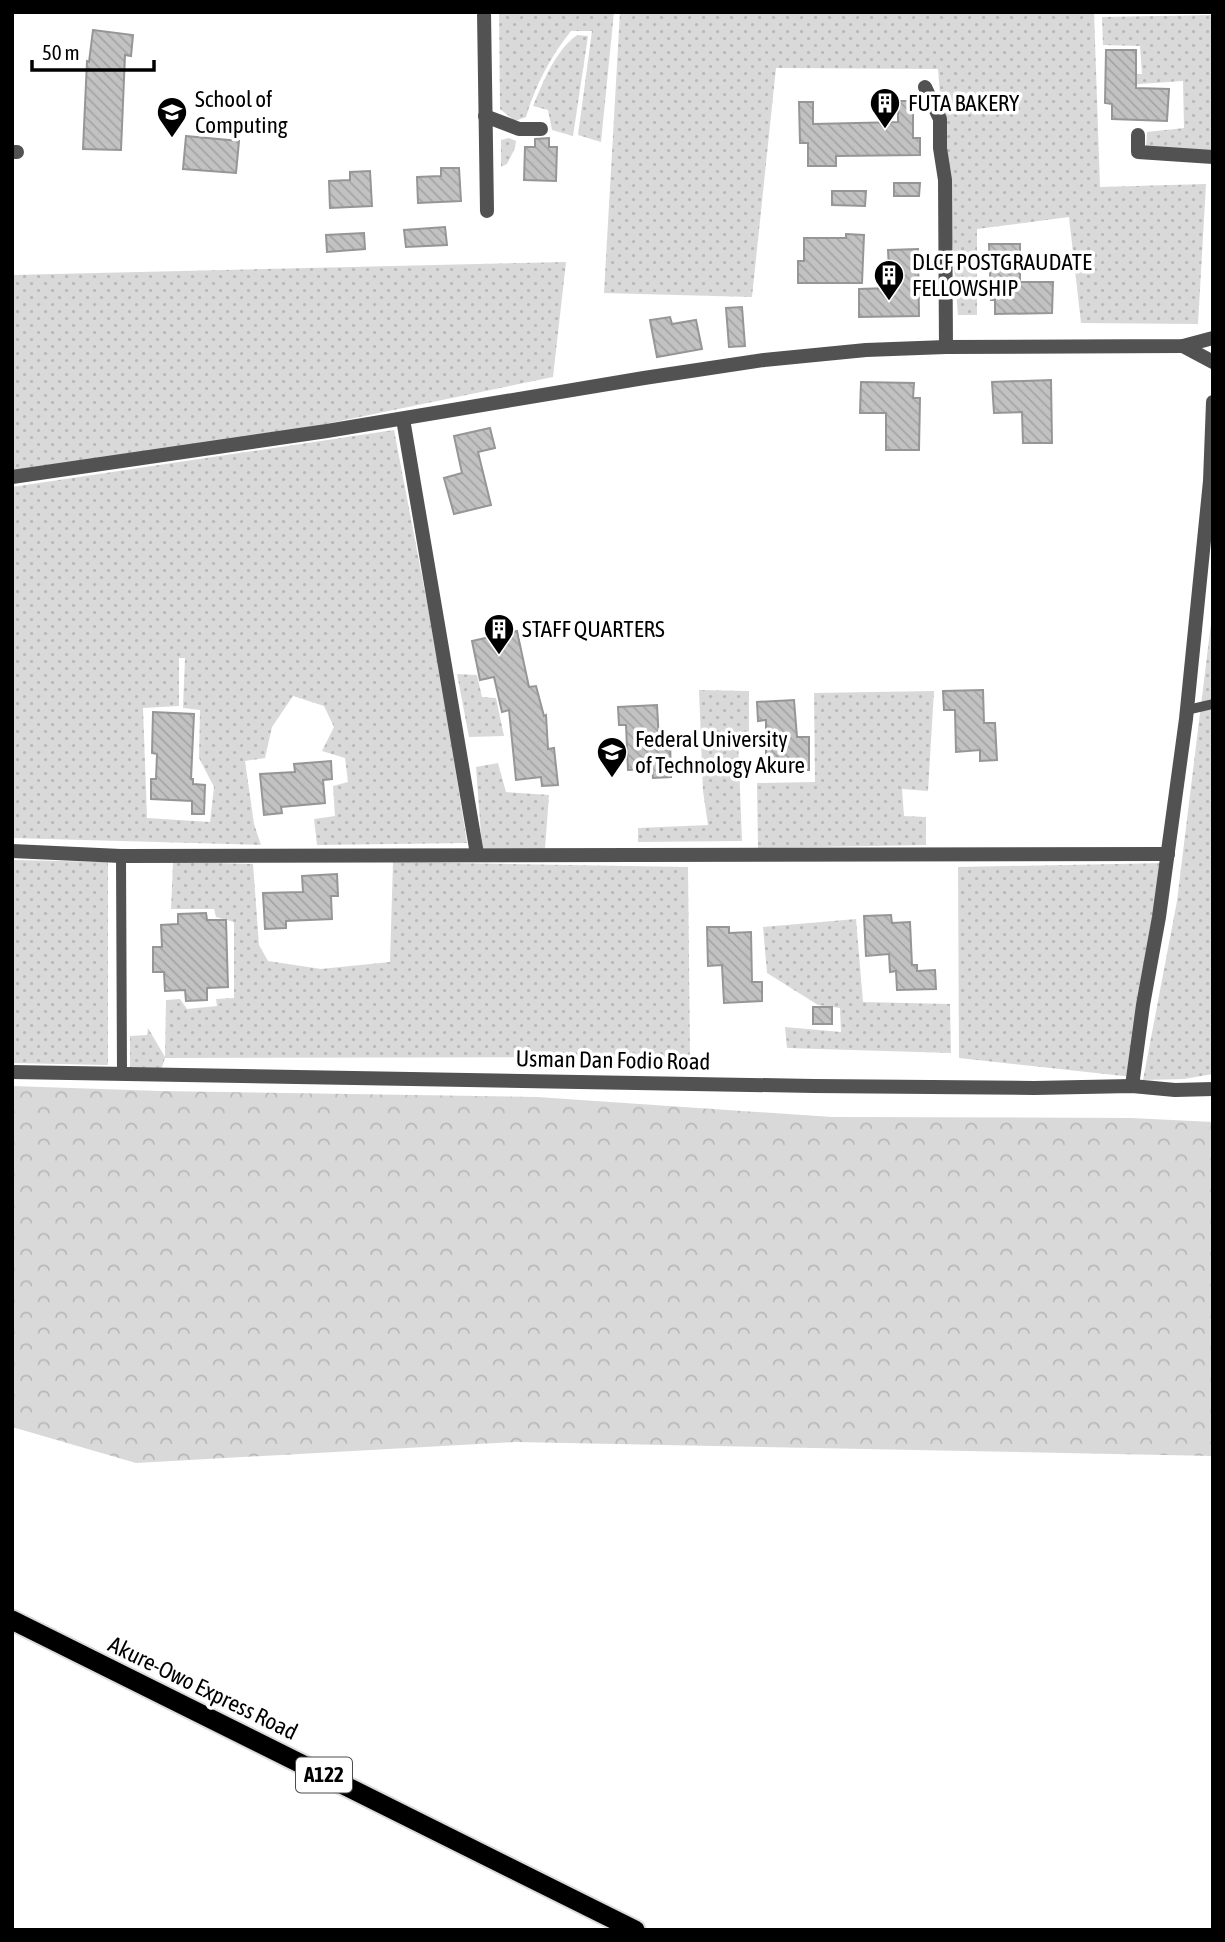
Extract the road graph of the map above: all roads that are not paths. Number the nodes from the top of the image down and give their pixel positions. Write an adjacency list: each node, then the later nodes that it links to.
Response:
1 (484, 12): 3 (street)
2 (925, 87): 10 (street)
3 (485, 116): 4 (street); 7 (street)
4 (541, 129)
5 (1138, 135): 6 (street)
6 (1213, 157)
7 (486, 211)
8 (1213, 338): 9 (street)
9 (1183, 346): 10 (street); 11 (street)
10 (946, 347): 13 (street)
11 (1213, 362)
12 (1213, 402): 14 (street)
13 (403, 419): 15 (street); 19 (street)
14 (1212, 476): 17 (street)
15 (12, 477)
16 (1213, 704): 17 (lane)
17 (1187, 710): 20 (street)
18 (12, 851): 21 (street)
19 (477, 854): 20 (street); 21 (street)
20 (1168, 854): 24 (street)
21 (121, 856): 23 (lane)
22 (12, 1072): 23 (street, Usman Dan Fodio Road)
23 (122, 1075): 24 (street, Usman Dan Fodio Road)
24 (1132, 1086): 25 (street, Usman Dan Fodio Road)
25 (1213, 1089)
26 (12, 1620): 27 (highway, Akure-Owo Express Road / A122)
27 (635, 1930)

